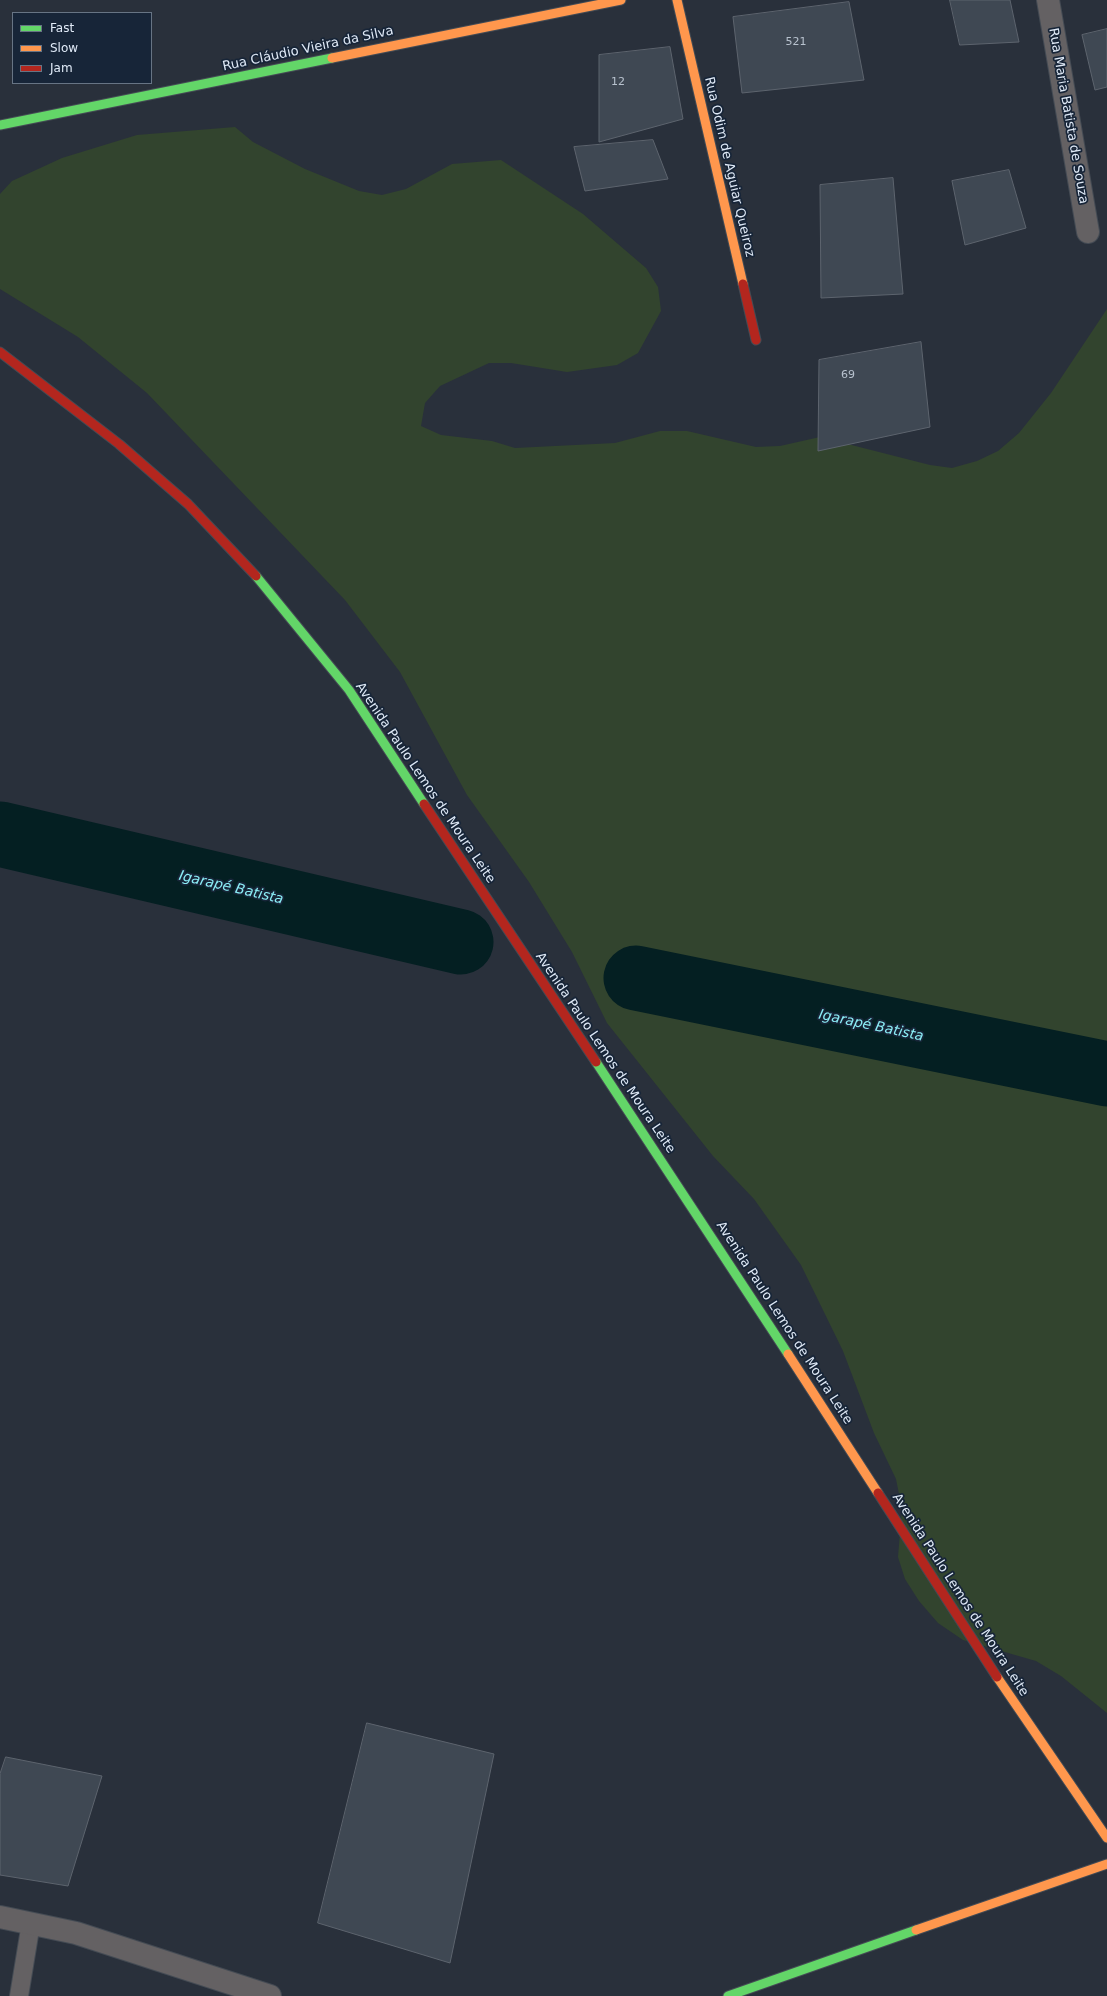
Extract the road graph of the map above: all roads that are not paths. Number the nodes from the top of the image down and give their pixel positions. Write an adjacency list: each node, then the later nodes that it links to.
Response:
1 (621, 0): 4 (street, Rua Cláudio Vieira da Silva)
2 (677, 0): 7 (street, Rua Odim de Aguiar Queiroz)
3 (1048, 0): 6 (street, Rua Maria Batista de Souza)
4 (565, 5): 5 (street, Rua Cláudio Vieira da Silva)
5 (0, 125)
6 (1088, 232)
7 (756, 340)
8 (0, 352): 9 (street, Avenida Paulo Lemos de Moura Leite)
9 (1107, 1838)
10 (1107, 1864): 15 (street)
11 (0, 1917): 12 (street)
12 (31, 1923): 13 (lane); 14 (street)
13 (19, 1996)
14 (270, 1996)
15 (728, 1996)

